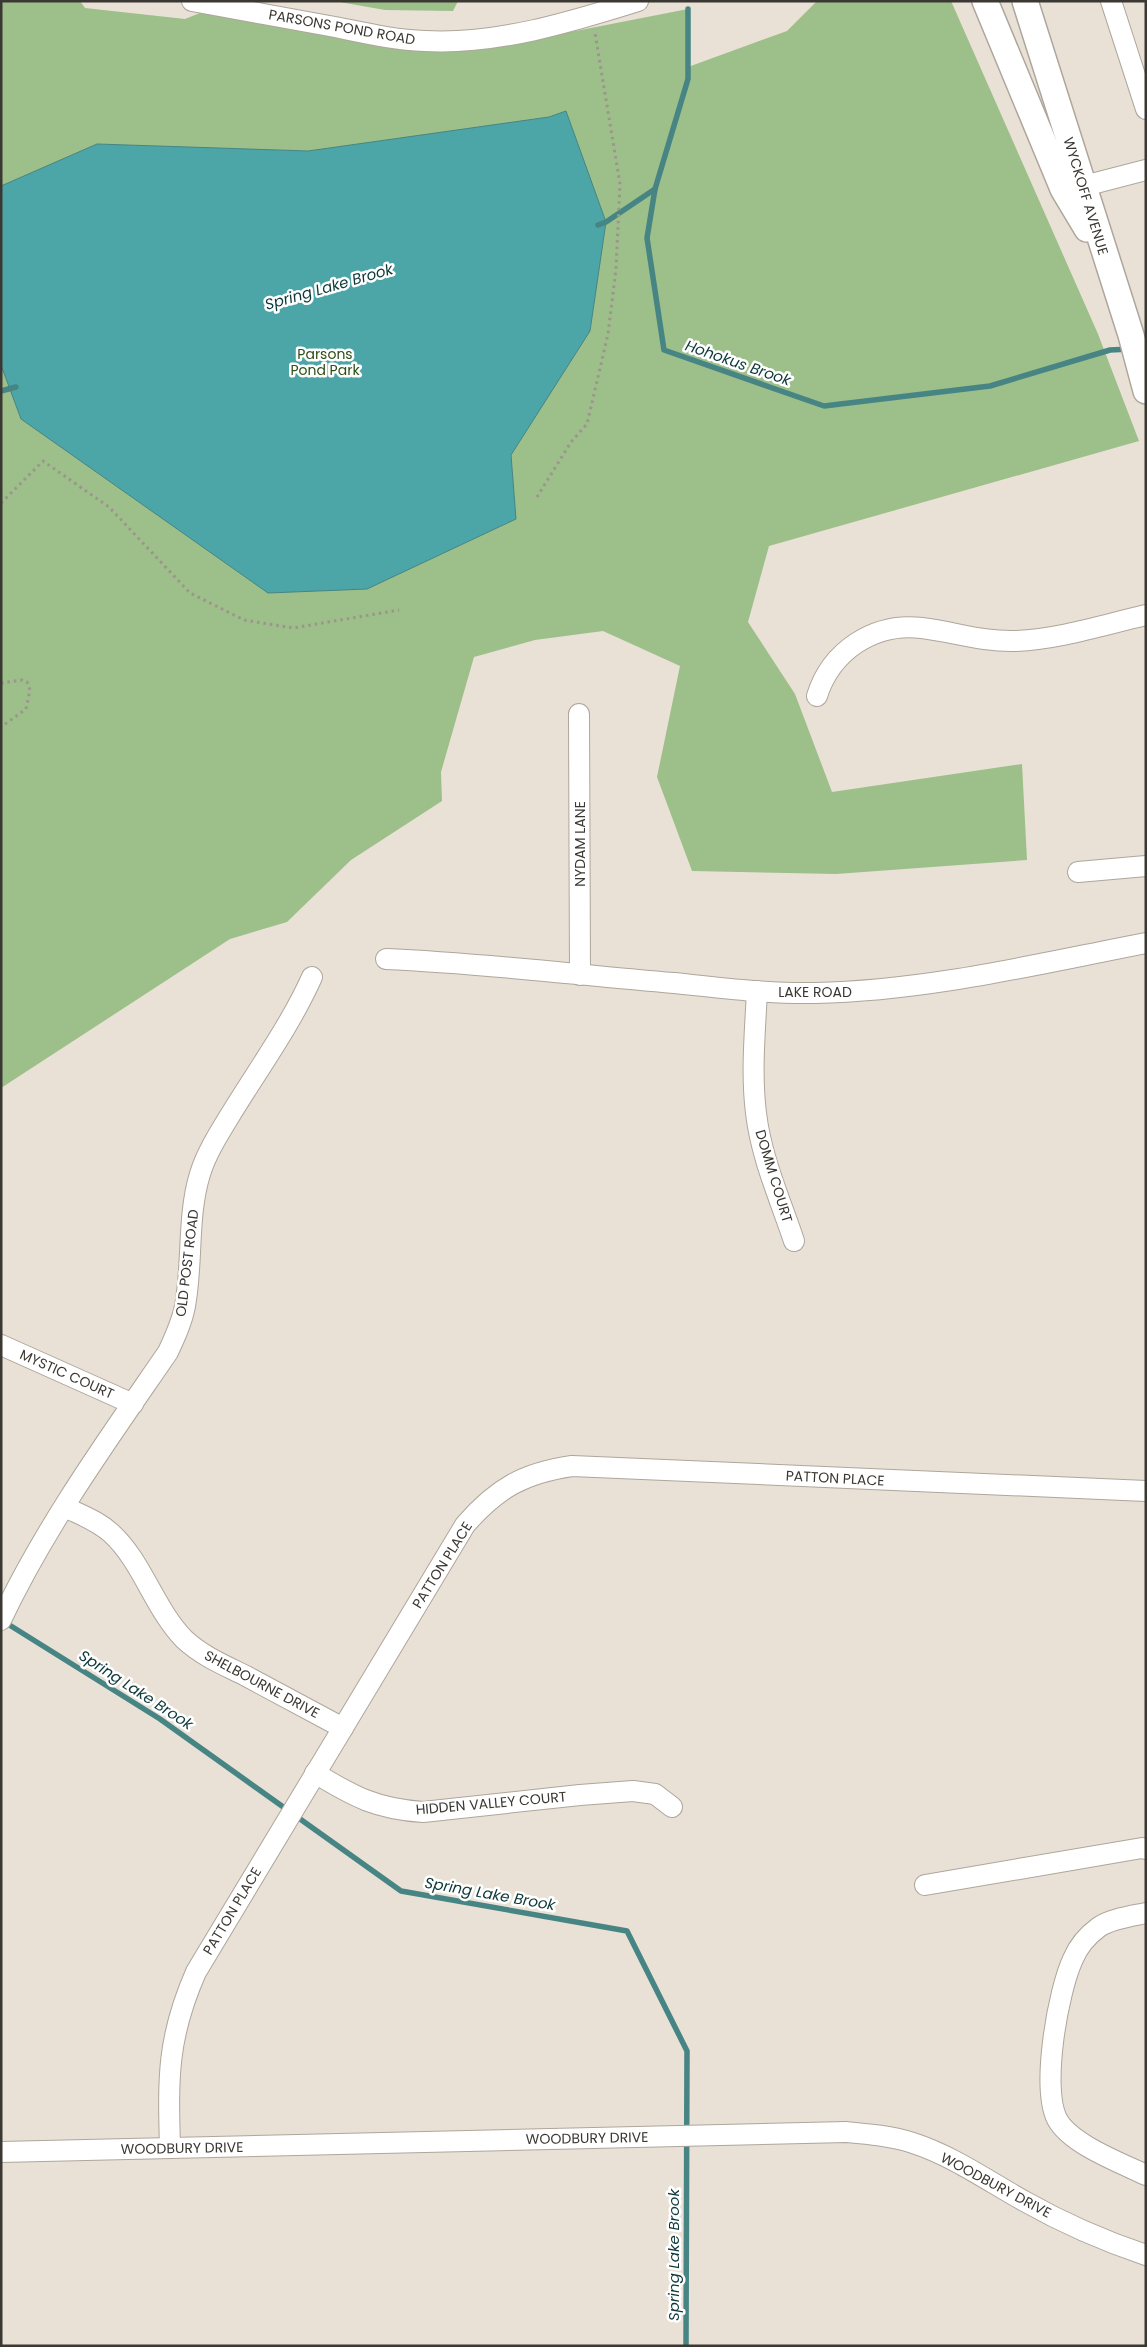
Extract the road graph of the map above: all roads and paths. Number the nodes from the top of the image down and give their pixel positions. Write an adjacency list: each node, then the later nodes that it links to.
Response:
1 (192, 1): 6 (street, PARSONS POND ROAD)
2 (638, 1): 6 (street, PARSONS POND ROAD)
3 (985, 1): 10 (main road)
4 (1110, 1): 7 (street)
5 (1026, 3): 9 (main road, WYCKOFF AVENUE)
6 (592, 16): 12 (path)
7 (1146, 109)
8 (1146, 170): 9 (street)
9 (1084, 186): 10 (main road, WYCKOFF AVENUE)
10 (1107, 264): 11 (main road, WYCKOFF AVENUE)
11 (1146, 391)
12 (537, 497)
13 (1, 503): 14 (path)
14 (399, 610)
15 (1146, 615): 17 (street)
16 (1, 683): 19 (path)
17 (817, 696)
18 (579, 714): 24 (street, NYDAM LANE)
19 (1, 727)
20 (1146, 866): 21 (street)
21 (1078, 872)
22 (1146, 943): 26 (street, LAKE ROAD)
23 (386, 959): 24 (street, LAKE ROAD)
24 (580, 975): 26 (street, LAKE ROAD)
25 (312, 977): 29 (street, OLD POST ROAD)
26 (757, 991): 27 (street, DOMM COURT)
27 (794, 1241)
28 (1, 1345): 29 (street, MYSTIC COURT)
29 (133, 1404): 31 (street, OLD POST ROAD)
30 (1146, 1491): 33 (street, PATTON PLACE)
31 (66, 1507): 32 (street, OLD POST ROAD); 33 (street, SHELBOURNE DRIVE)
32 (1, 1620)
33 (343, 1728): 34 (street, PATTON PLACE)
34 (315, 1773): 35 (street, HIDDEN VALLEY COURT); 39 (street, PATTON PLACE)
35 (672, 1807)
36 (1144, 1847): 37 (street)
37 (925, 1885)
38 (1146, 1913): 41 (street)
39 (170, 2148): 40 (street, WOODBURY DRIVE); 42 (street, WOODBURY DRIVE)
40 (1, 2152)
41 (1146, 2175)
42 (1146, 2255)

